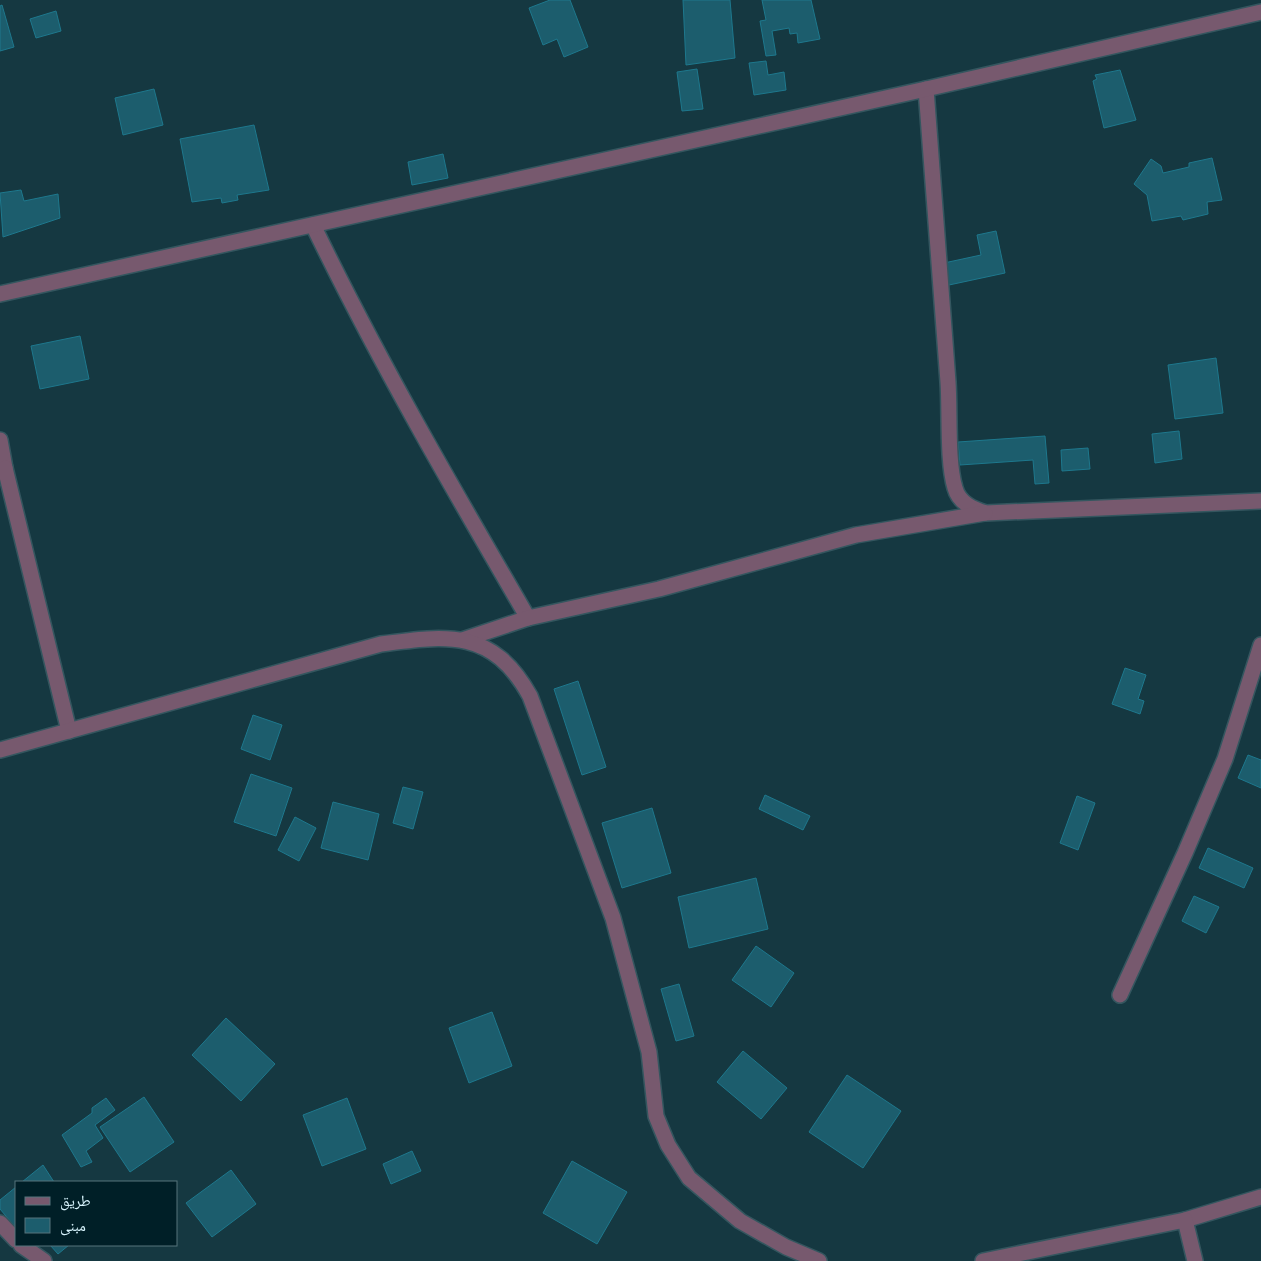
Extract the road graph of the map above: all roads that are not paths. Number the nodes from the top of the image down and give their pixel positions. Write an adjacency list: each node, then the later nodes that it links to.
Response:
1 (1261, 12): 2 (street)
2 (926, 90): 3 (street); 8 (street)
3 (313, 225): 4 (street); 9 (street)
4 (0, 294)
5 (0, 440): 6 (street)
6 (2, 468): 12 (street)
7 (1261, 501): 8 (street)
8 (986, 513): 9 (street)
9 (528, 618): 10 (street)
10 (462, 640): 12 (street); 21 (street)
11 (1261, 645): 14 (street)
12 (68, 731): 13 (street)
13 (0, 750)
14 (1120, 995)
15 (1261, 1198): 16 (street)
16 (1185, 1220): 22 (street); 23 (street)
17 (0, 1223): 18 (street)
18 (15, 1239)
19 (22, 1246): 20 (street)
20 (44, 1261)
21 (819, 1261)
22 (983, 1261)
23 (1195, 1261)

